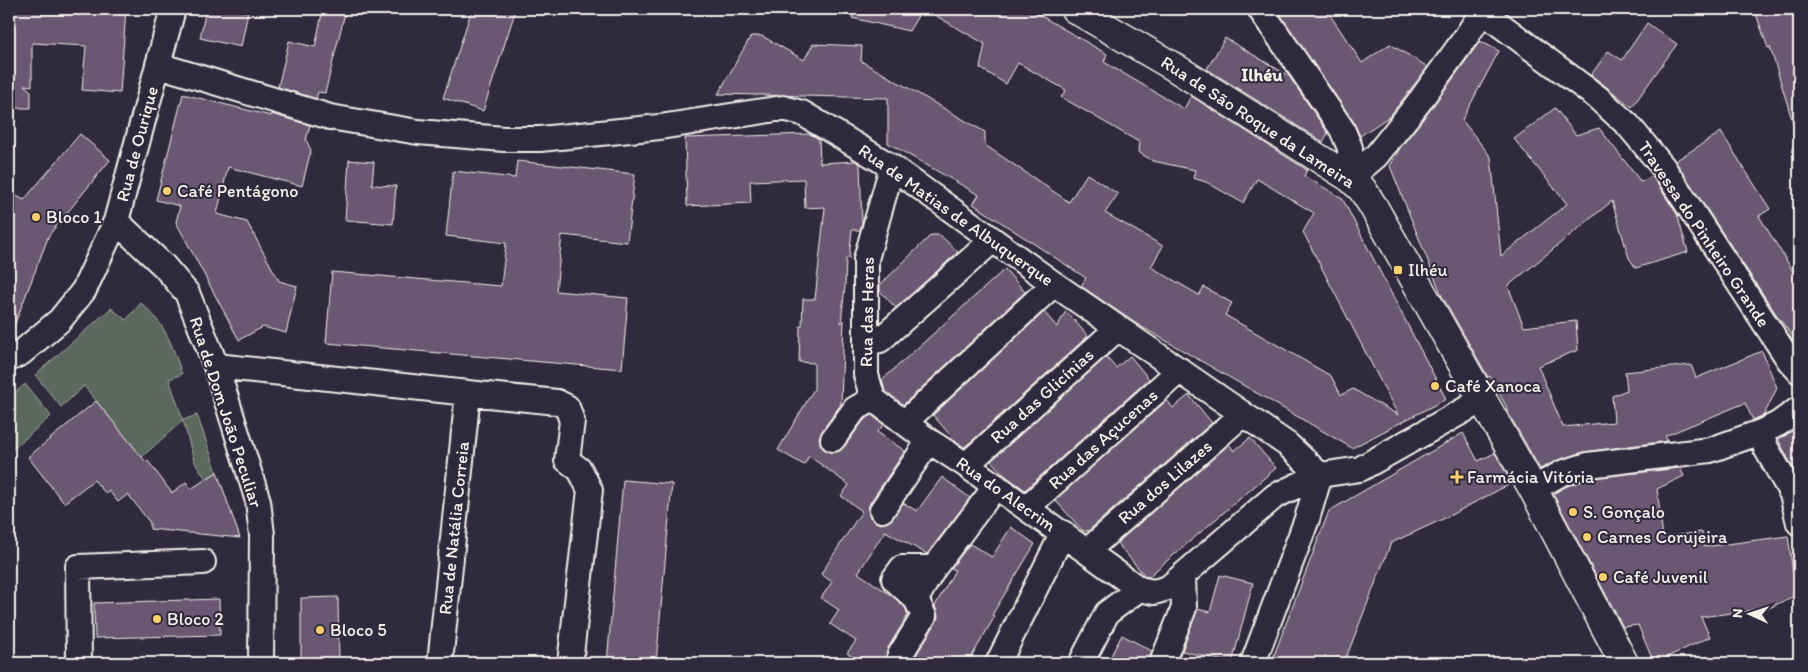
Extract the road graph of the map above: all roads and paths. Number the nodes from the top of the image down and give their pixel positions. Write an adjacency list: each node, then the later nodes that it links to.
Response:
1 (173, 9): 5 (street, Rua de Ourique)
2 (1075, 9): 7 (main road, Rua de São Roque da Lameira)
3 (1260, 9): 7 (street)
4 (1483, 10): 7 (street); 16 (street, Travessa do Pinheiro Grande)
5 (158, 64): 6 (street, Rua de Matias de Albuquerque); 8 (street, Rua de Ourique)
6 (892, 167): 9 (street, Rua de Matias de Albuquerque); 12 (street, Rua das Heras)
7 (1350, 178): 19 (main road, Rua de São Roque da Lameira)
8 (116, 220): 13 (street, Rua de Ourique); 14 (street, Rua de Dom João Peculiar)
9 (993, 240): 10 (street, Rua de Matias de Albuquerque); 12 (street)
10 (1054, 284): 11 (street, Rua de Matias de Albuquerque); 22 (street)
11 (1118, 328): 15 (street, Rua de Matias de Albuquerque); 26 (street, Rua das Glicínias)
12 (866, 343): 18 (street, Rua das Heras)
13 (9, 359)
14 (216, 366): 17 (street); 41 (street, Rua de Dom João Peculiar)
15 (1180, 370): 21 (street, Rua de Matias de Albuquerque); 30 (street, Rua das Açucenas)
16 (1799, 371)
17 (468, 393): 42 (street, Rua de Natália Correia); 43 (street)
18 (873, 399): 22 (street, Rua do Alecrim); 24 (street)
19 (1484, 399): 27 (street); 29 (main road, Rua de São Roque da Lameira)
20 (1799, 409): 23 (street)
21 (1243, 414): 27 (street, Rua de Matias de Albuquerque); 34 (street, Rua dos Lilazes)
22 (905, 422): 25 (street, Rua do Alecrim)
23 (1761, 432): 29 (street); 32 (street)
24 (833, 440)
25 (929, 441): 26 (street, Rua do Alecrim); 31 (street)
26 (966, 465): 28 (street, Rua do Alecrim)
27 (1320, 475): 36 (street); 47 (street)
28 (996, 486): 30 (street, Rua do Alecrim); 38 (street)
29 (1533, 488): 39 (main road, Rua de São Roque da Lameira)
30 (1026, 508): 33 (street, Rua do Alecrim)
31 (882, 510)
32 (1799, 523)
33 (1063, 533): 34 (street, Rua do Alecrim); 44 (street)
34 (1087, 551): 37 (street, Rua do Alecrim)
35 (204, 562): 40 (street)
36 (1183, 575): 37 (street); 46 (street)
37 (1139, 589): 45 (street)
38 (900, 655)
39 (1626, 661)
40 (79, 663)
41 (261, 663)
42 (440, 663)
43 (570, 663)
44 (998, 663)
45 (1081, 663)
46 (1162, 663)
47 (1253, 663)

